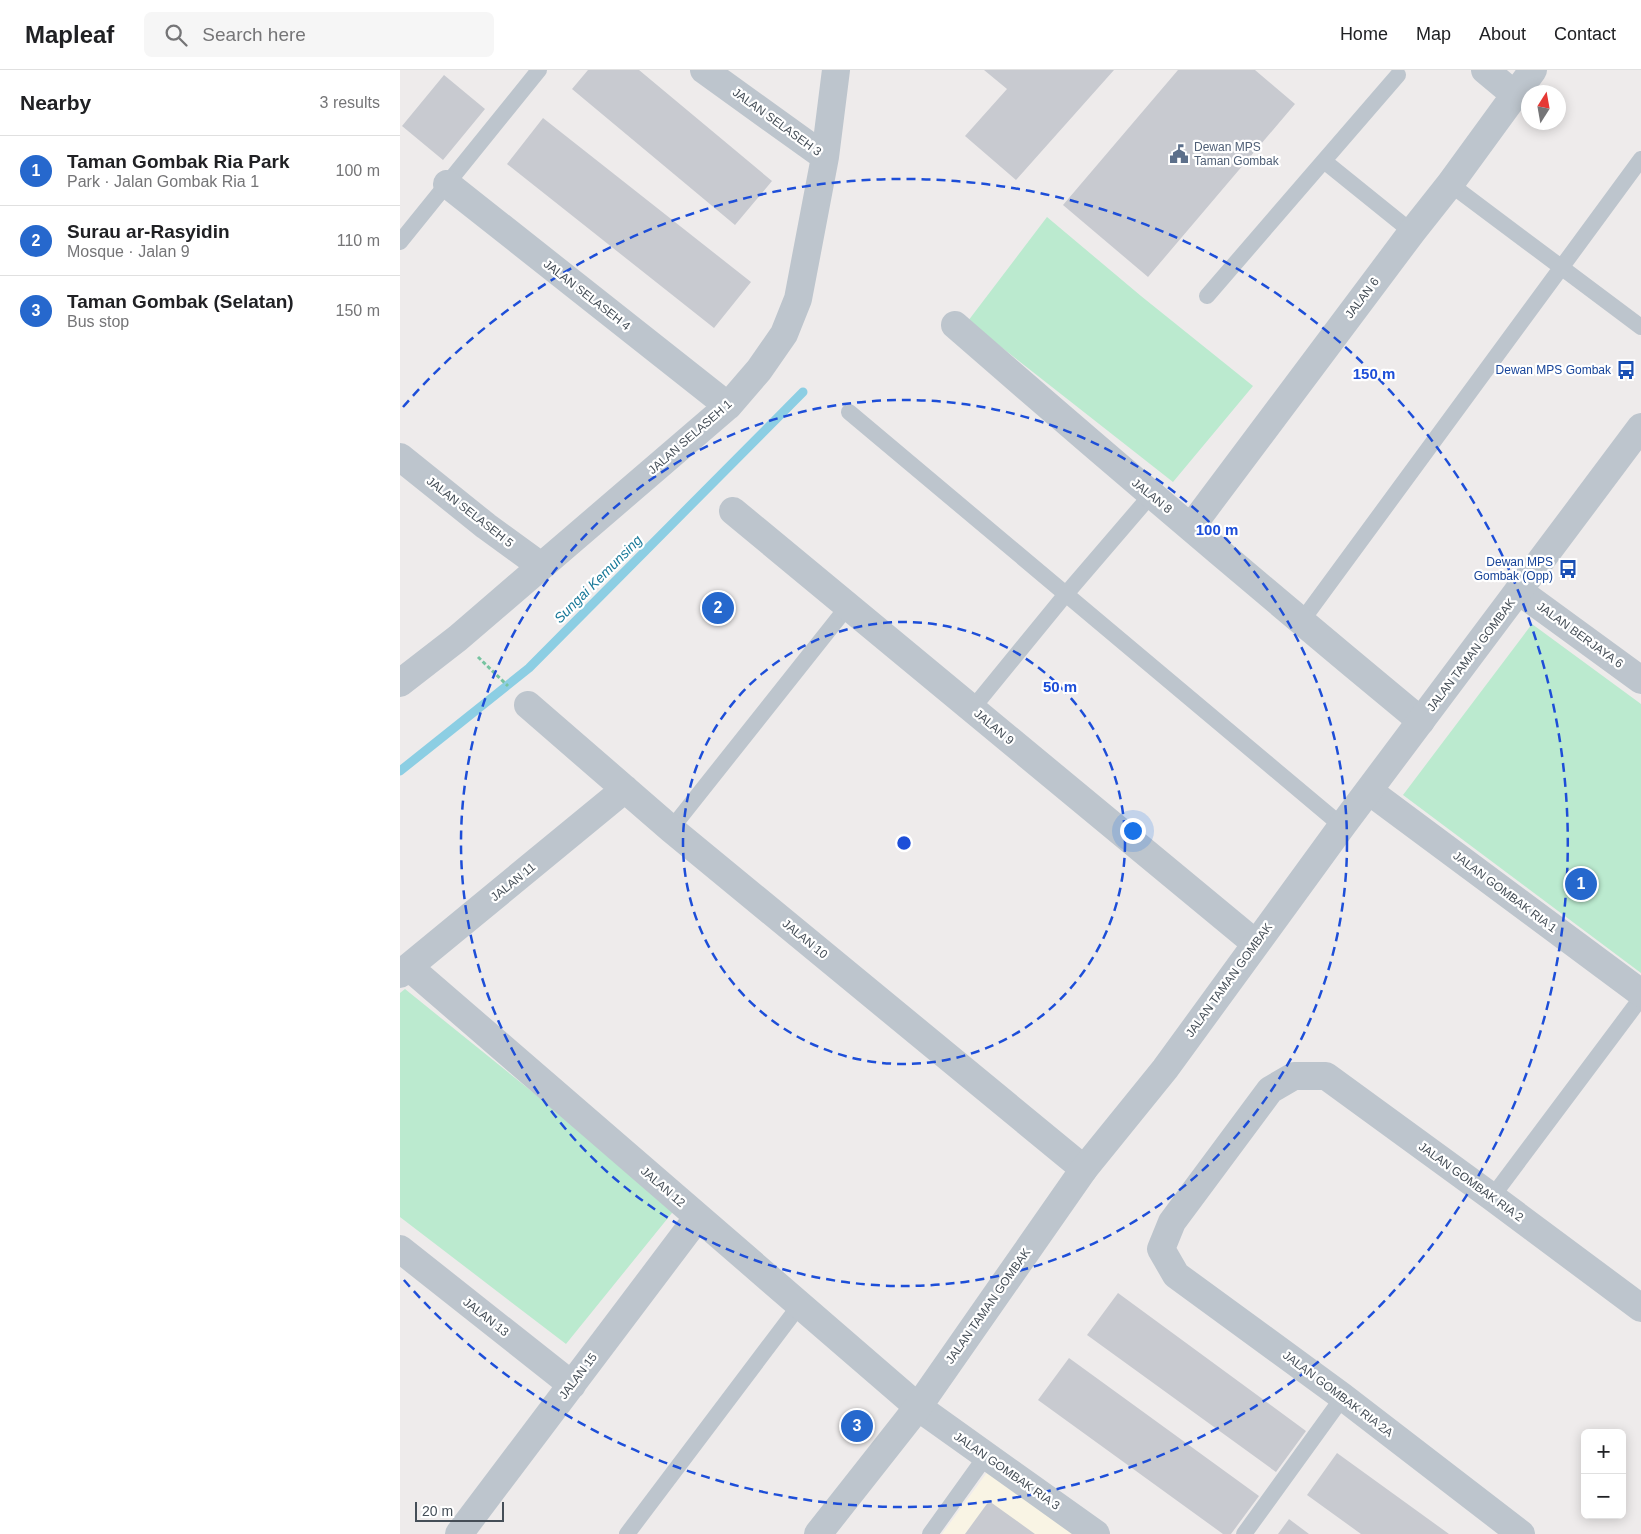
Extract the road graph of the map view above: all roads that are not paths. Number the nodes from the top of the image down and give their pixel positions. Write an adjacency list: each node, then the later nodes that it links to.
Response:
1 (539, 70): 11 (lane)
2 (704, 70): 8 (street, JALAN SELASEH 3)
3 (836, 70): 8 (street, JALAN SELASEH 1)
4 (1485, 70): 7 (street)
5 (1533, 70): 7 (street, JALAN 6)
6 (1398, 75): 10 (lane)
7 (1515, 95): 12 (street, JALAN 6)
8 (825, 157): 19 (street, JALAN SELASEH 1)
9 (1641, 159): 15 (lane)
10 (1324, 161): 13 (lane); 16 (lane)
11 (446, 184): 14 (lane); 19 (street, JALAN SELASEH 4)
12 (1450, 184): 13 (street, JALAN 6); 15 (lane)
13 (1412, 232): 25 (street, JALAN 6)
14 (400, 242)
15 (1561, 267): 18 (lane); 30 (lane)
16 (1207, 296)
17 (955, 325): 23 (street, JALAN 8)
18 (1641, 327)
19 (728, 406): 26 (street, JALAN SELASEH 1)
20 (849, 412): 28 (lane)
21 (1641, 427): 27 (street, JALAN TAMAN GOMBAK)
22 (400, 458): 26 (street, JALAN SELASEH 5)
23 (1151, 495): 25 (street, JALAN 8); 28 (lane)
24 (733, 511): 29 (street, JALAN 9)
25 (1191, 527): 30 (street, JALAN 8)
26 (541, 566): 32 (street, JALAN SELASEH 1)
27 (1519, 591): 31 (street, JALAN BERJAYA 6); 35 (street, JALAN TAMAN GOMBAK)
28 (1066, 594): 34 (lane); 38 (lane)
29 (848, 606): 34 (street, JALAN 9); 39 (lane)
30 (1301, 622): 35 (street, JALAN 8)
31 (1641, 680)
32 (400, 683)
33 (528, 705): 36 (street, JALAN 10)
34 (972, 709): 40 (street, JALAN 9)
35 (1421, 721): 37 (street, JALAN TAMAN GOMBAK)
36 (625, 789): 39 (street, JALAN 10); 41 (street, JALAN 11)
37 (1369, 791): 38 (street, JALAN TAMAN GOMBAK); 42 (street, JALAN GOMBAK RIA 1)
38 (1342, 826): 40 (street, JALAN TAMAN GOMBAK)
39 (671, 829): 44 (street, JALAN 10)
40 (1255, 943): 44 (street, JALAN TAMAN GOMBAK)
41 (405, 971): 46 (street, JALAN 12)
42 (1641, 993)
43 (1641, 998): 45 (lane)
44 (1084, 1169): 53 (street, JALAN TAMAN GOMBAK)
45 (1492, 1197): 48 (street, JALAN GOMBAK RIA 2); 50 (street, JALAN GOMBAK RIA 2)
46 (698, 1217): 49 (street, JALAN 12); 51 (street, JALAN 15)
47 (400, 1249): 51 (street, JALAN 13)
48 (1161, 1249): 52 (street, JALAN GOMBAK RIA 2A)
49 (799, 1306): 53 (street, JALAN 12); 56 (lane)
50 (1641, 1308)
51 (572, 1385): 55 (street, JALAN 15)
52 (1343, 1397): 60 (lane); 61 (street, JALAN GOMBAK RIA 2A)
53 (918, 1407): 54 (street, JALAN GOMBAK RIA 3); 57 (street, JALAN TAMAN GOMBAK)
54 (986, 1456): 58 (lane); 59 (street, JALAN GOMBAK RIA 3)
55 (459, 1534)
56 (627, 1534)
57 (818, 1534)
58 (930, 1534)
59 (1096, 1534)
60 (1244, 1534)
61 (1521, 1534)

